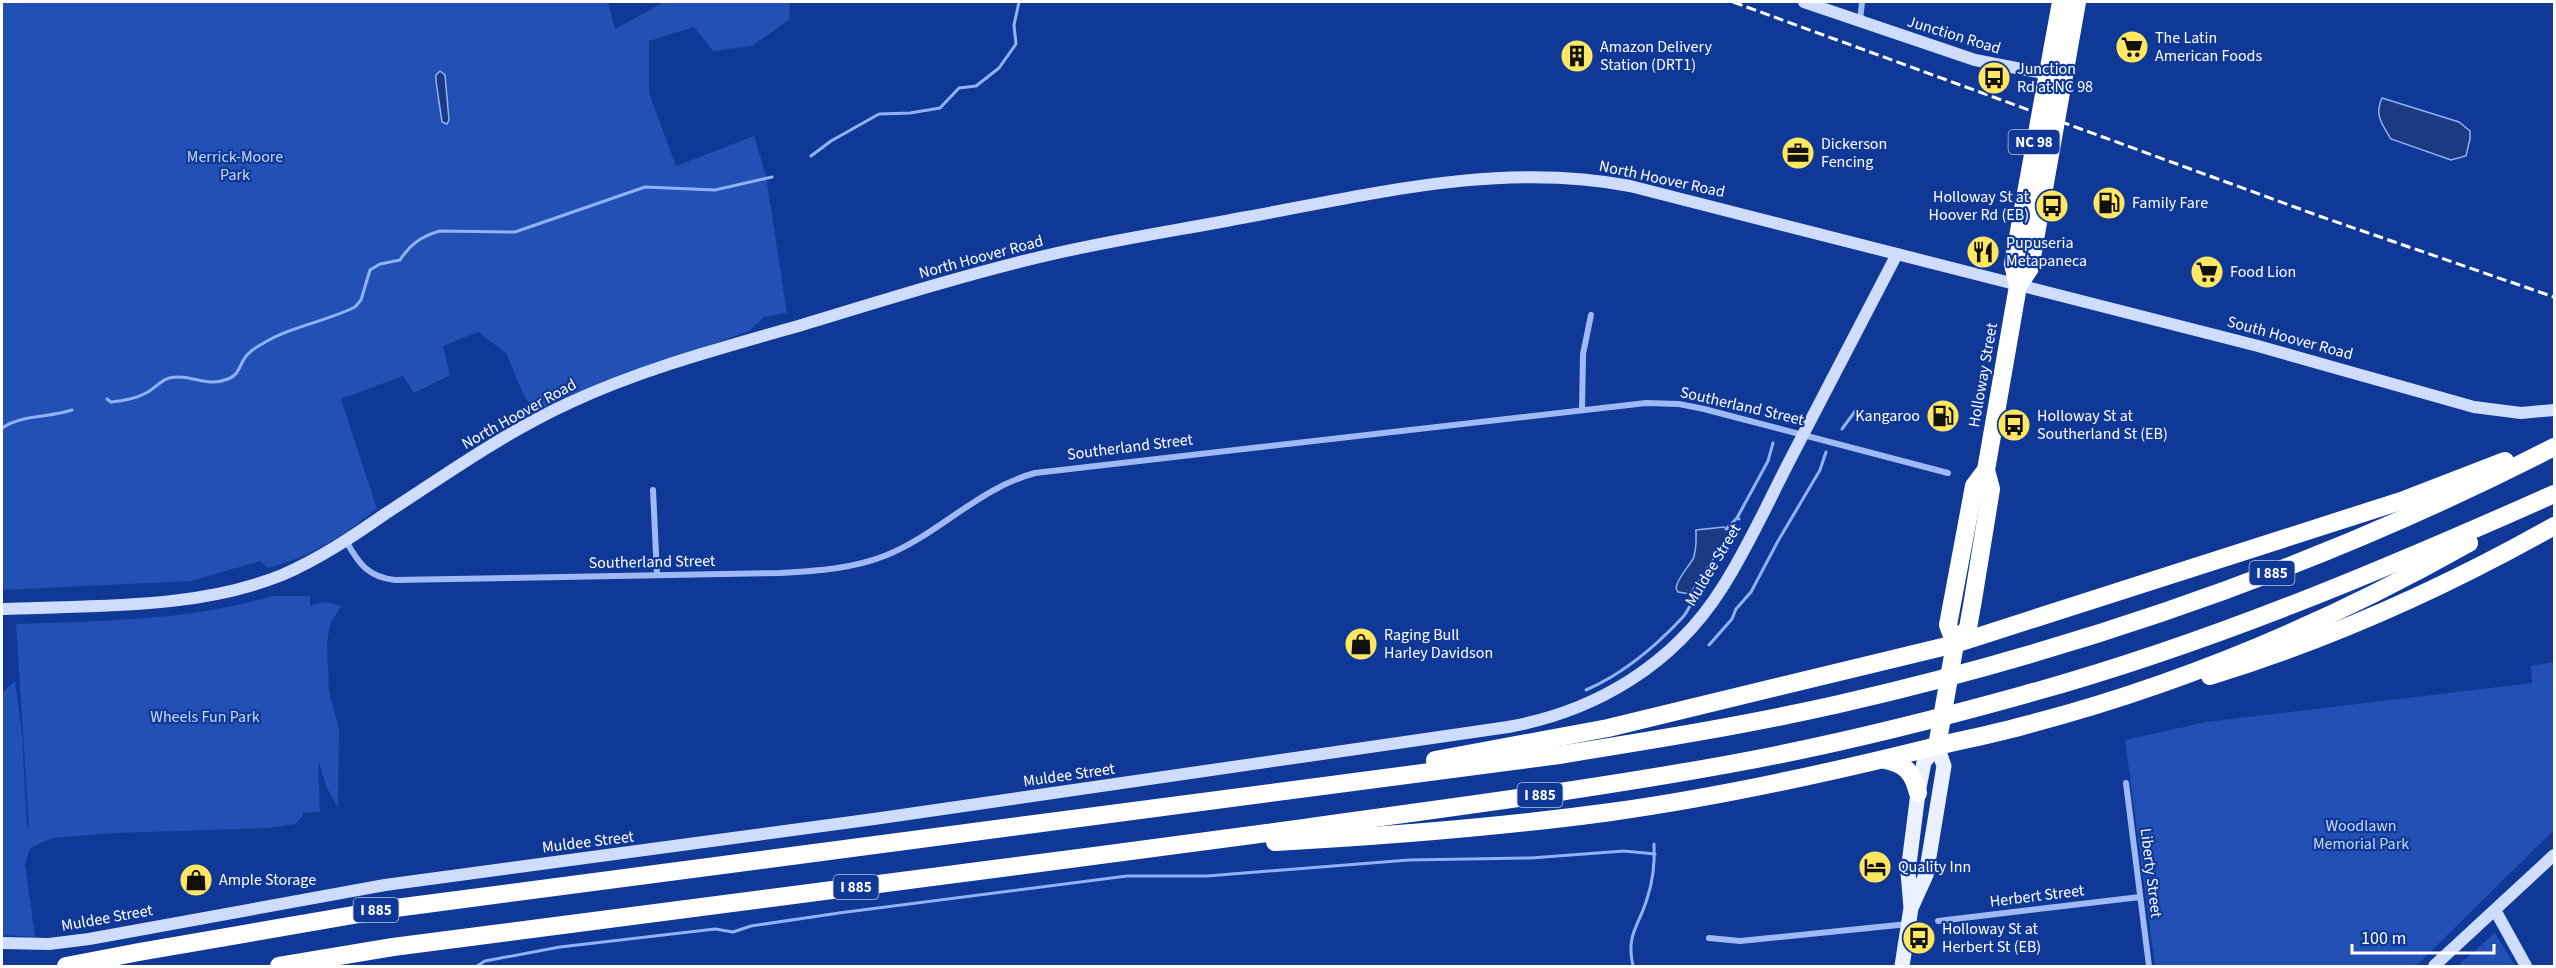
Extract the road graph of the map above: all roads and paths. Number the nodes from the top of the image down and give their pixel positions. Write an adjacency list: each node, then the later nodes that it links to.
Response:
1 (1804, 2): 5 (street, Junction Road)
2 (1862, 2): 5 (street)
3 (2061, 2): 6 (highway, Holloway Street / NC 98)
4 (2077, 2): 6 (highway, Holloway Street / NC 98)
5 (1860, 22): 6 (street, Junction Road)
6 (2055, 75): 8 (highway, Holloway Street / NC 98)
7 (1897, 254): 8 (street, North Hoover Road); 12 (street, Muldee Street); 20 (street, North Hoover Road)
8 (2018, 286): 11 (street, South Hoover Road); 15 (highway, Holloway Street / NC 98)
9 (1591, 315): 10 (street)
10 (1582, 410): 12 (street, Southerland Street); 21 (street, Southerland Street)
11 (2554, 410)
12 (1803, 434): 16 (street, Southerland Street); 41 (street, Muldee Street)
13 (2554, 440): 24 (highway)
14 (2554, 447): 29 (highway, I 885)
15 (1986, 470): 22 (highway, Holloway Street / NC 98); 25 (highway, Holloway Street / NC 98)
16 (1948, 473)
17 (653, 490): 21 (street)
18 (2554, 494): 26 (highway); 32 (highway, I 885)
19 (2554, 526): 26 (highway)
20 (346, 541): 21 (street, Southerland Street); 23 (street, North Hoover Road)
21 (657, 575)
22 (1973, 600): 24 (highway); 25 (highway, Holloway Street / NC 98)
23 (2, 609)
24 (2011, 626): 25 (highway)
25 (1955, 644): 27 (highway, Holloway Street); 29 (highway)
26 (2109, 700): 27 (highway)
27 (1937, 746): 28 (highway); 31 (main road, Holloway Street); 35 (main road, Holloway Street)
28 (1883, 759): 31 (highway); 32 (highway)
29 (1356, 782): 39 (highway, I 885)
30 (2126, 783): 34 (street, Liberty Street)
31 (1918, 793): 35 (main road, Holloway Street)
32 (1163, 847): 44 (highway, I 885)
33 (2554, 855): 36 (street)
34 (2140, 897): 37 (street, Herbert Street); 46 (street, Liberty Street)
35 (1911, 908): 38 (main road, Holloway Street)
36 (2495, 910): 47 (street); 48 (street)
37 (1938, 921)
38 (1908, 924): 40 (street); 45 (main road, Holloway Street)
39 (285, 926): 42 (highway); 43 (highway, I 885)
40 (1710, 938)
41 (2, 943)
42 (66, 966)
43 (124, 966)
44 (286, 966)
45 (1902, 966)
46 (2149, 966)
47 (2434, 966)
48 (2526, 966)

